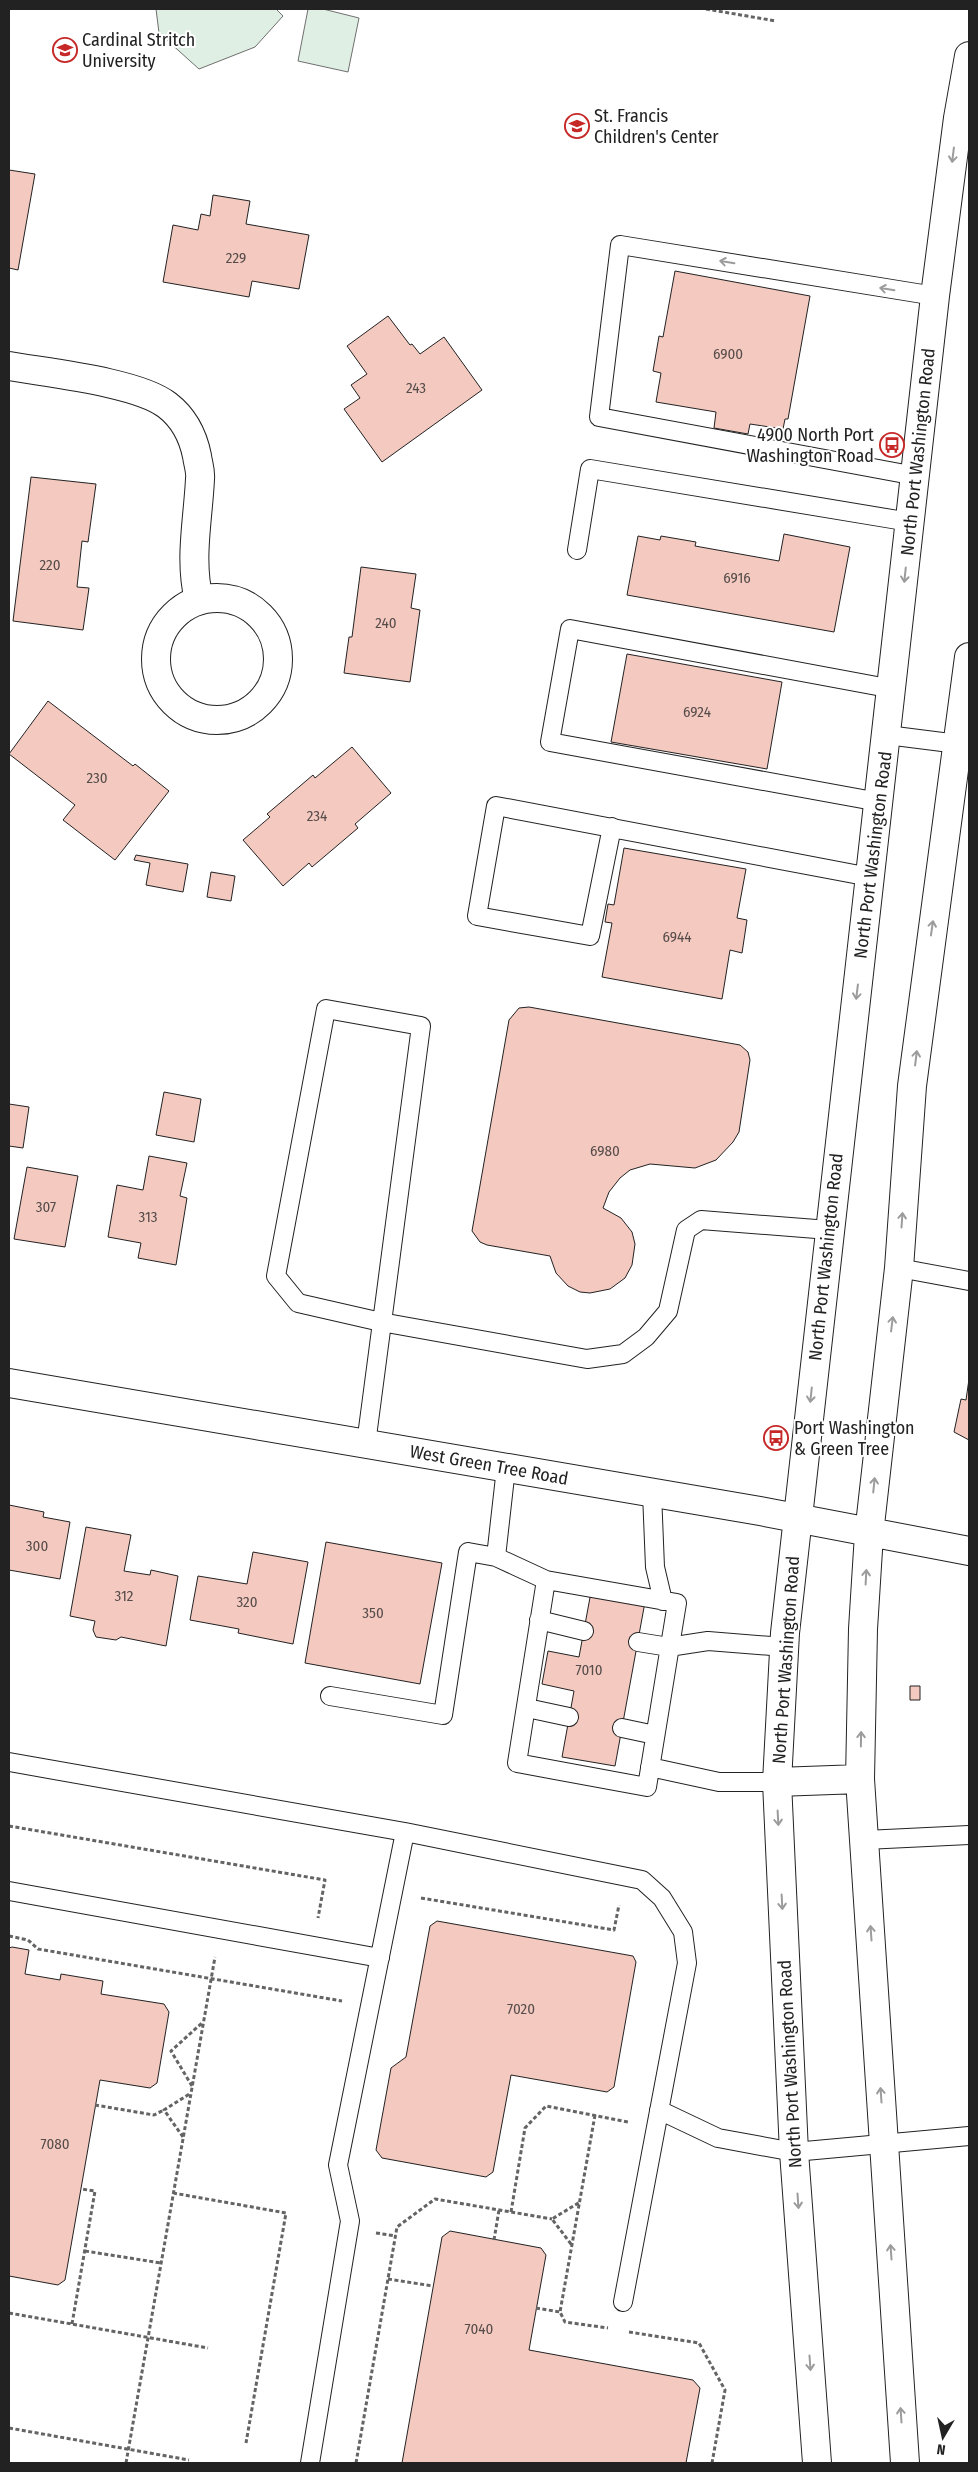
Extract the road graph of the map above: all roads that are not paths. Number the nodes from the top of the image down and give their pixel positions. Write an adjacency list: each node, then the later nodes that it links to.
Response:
1 (969, 56): 2 (main road, North Port Washington Road)
2 (964, 119): 3 (main road, North Port Washington Road, one-way to 3)
3 (935, 296): 5 (main road, North Port Washington Road); 5 (lane, one-way to 5)
4 (9, 366): 8 (main road)
5 (916, 476): 6 (main road, North Port Washington Road)
6 (910, 522): 7 (lane); 10 (main road, North Port Washington Road, one-way to 10)
7 (577, 550)
8 (199, 600): 8 (main road)
9 (969, 657): 12 (main road)
10 (892, 689): 11 (main road, North Port Washington Road); 13 (lane)
11 (887, 736): 12 (lane); 13 (main road, North Port Washington Road)
12 (963, 744): 17 (main road, one-way to 12)
13 (879, 802): 15 (main road, North Port Washington Road)
14 (612, 827): 14 (lane); 15 (lane)
15 (870, 877): 16 (main road, North Port Washington Road, one-way to 16)
16 (830, 1230): 19 (lane); 24 (main road, North Port Washington Road, one-way to 24)
17 (898, 1268): 18 (lane); 25 (main road, one-way to 17)
18 (969, 1282)
19 (380, 1322): 19 (lane); 21 (lane)
20 (9, 1383): 21 (main road, West Green Tree Road)
21 (366, 1444): 22 (main road, West Green Tree Road)
22 (506, 1468): 23 (main road, West Green Tree Road); 27 (lane)
23 (652, 1493): 24 (main road, West Green Tree Road); 29 (lane)
24 (797, 1518): 25 (main road, West Green Tree Road); 34 (main road, North Port Washington Road)
25 (869, 1534): 26 (main road, West Green Tree Road); 42 (main road, one-way to 25)
26 (969, 1552)
27 (496, 1557): 28 (lane); 35 (lane)
28 (546, 1580): 29 (lane); 30 (lane)
29 (664, 1601): 33 (lane)
30 (539, 1620): 31 (lane); 36 (lane)
31 (584, 1631)
32 (638, 1642): 33 (lane)
33 (669, 1647): 34 (lane); 39 (lane)
34 (784, 1648): 43 (main road, North Port Washington Road)
35 (330, 1696)
36 (527, 1708): 37 (lane); 41 (lane)
37 (569, 1717)
38 (622, 1728): 39 (lane)
39 (655, 1735): 41 (lane)
40 (9, 1762): 44 (lane)
41 (650, 1767): 43 (lane)
42 (860, 1779): 43 (main road); 46 (main road)
43 (777, 1782): 52 (main road, North Port Washington Road, one-way to 52)
44 (406, 1832): 48 (lane); 49 (lane)
45 (969, 1835): 46 (lane)
46 (865, 1840): 51 (main road, one-way to 46)
47 (9, 1890): 48 (lane)
48 (380, 1958): 54 (lane)
49 (659, 2110): 52 (lane); 53 (lane)
50 (969, 2136): 51 (lane)
51 (884, 2144): 52 (lane); 56 (main road, one-way to 51)
52 (794, 2152): 55 (main road, North Port Washington Road, one-way to 55)
53 (623, 2302)
54 (310, 2463)
55 (817, 2463)
56 (904, 2463)

